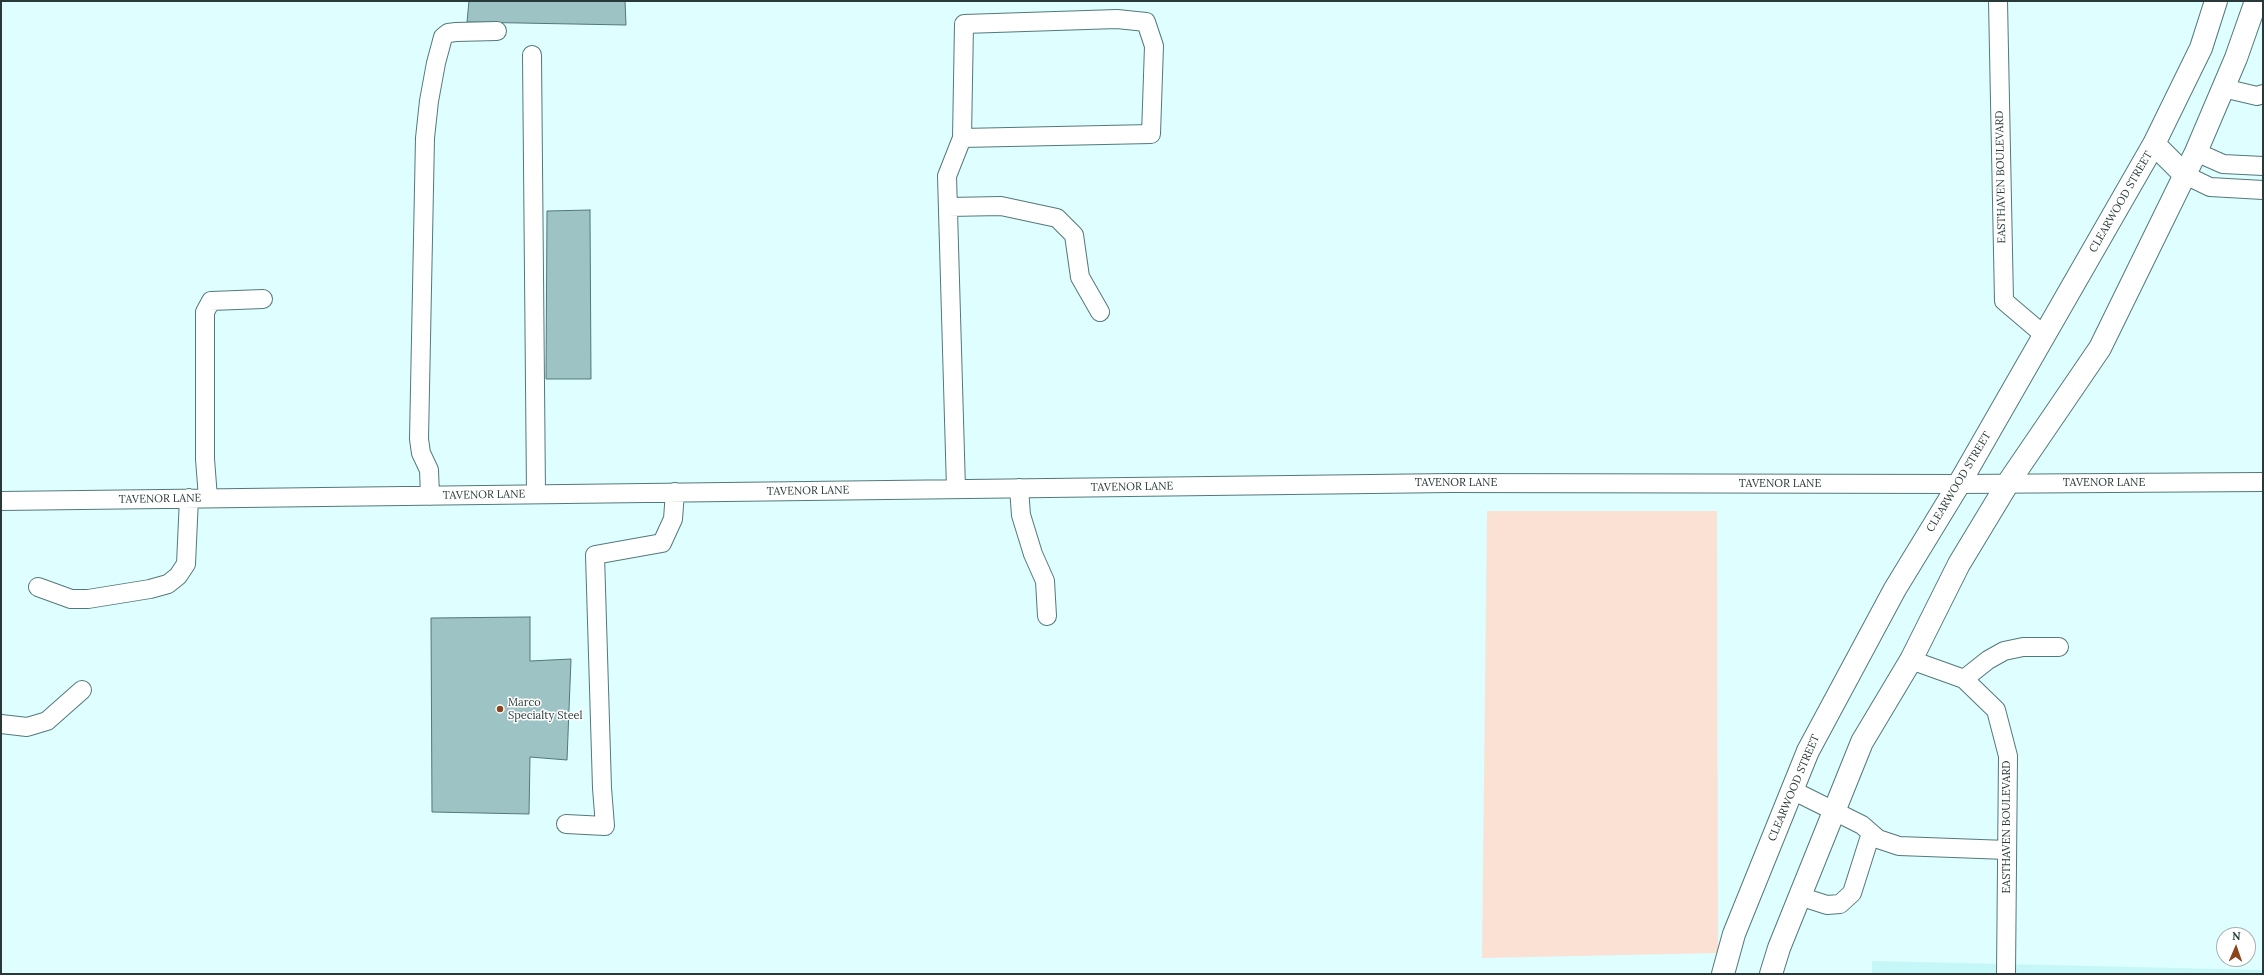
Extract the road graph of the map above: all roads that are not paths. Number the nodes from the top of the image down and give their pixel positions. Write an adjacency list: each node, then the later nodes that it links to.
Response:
1 (1998, 1): 17 (street, EASTHAVEN BOULEVARD)
2 (2216, 1): 9 (main road, CLEARWOOD STREET)
3 (2256, 1): 6 (main road)
4 (497, 31): 25 (street)
5 (532, 54): 24 (street)
6 (2223, 88): 7 (street); 10 (main road)
7 (2263, 94)
8 (962, 138): 8 (street); 14 (street)
9 (2154, 144): 10 (main road); 12 (main road); 17 (main road, CLEARWOOD STREET)
10 (2196, 152): 11 (street); 12 (main road)
11 (2263, 166)
12 (2185, 175): 13 (street); 19 (main road)
13 (2263, 190)
14 (948, 207): 16 (street); 22 (street)
15 (263, 299): 27 (street)
16 (1100, 312)
17 (2044, 335): 20 (main road, CLEARWOOD STREET)
18 (2263, 482): 19 (street, TAVENOR LANE)
19 (2008, 483): 20 (street, TAVENOR LANE); 32 (main road)
20 (1959, 484): 21 (street, TAVENOR LANE); 36 (main road, CLEARWOOD STREET)
21 (1019, 488): 22 (street, TAVENOR LANE); 30 (street)
22 (956, 489): 23 (street, TAVENOR LANE)
23 (675, 492): 24 (street, TAVENOR LANE); 38 (street)
24 (536, 494): 25 (street, TAVENOR LANE)
25 (430, 496): 27 (street, TAVENOR LANE)
26 (189, 498): 27 (street, TAVENOR LANE); 28 (street, TAVENOR LANE); 29 (street)
27 (208, 498)
28 (1, 501)
29 (38, 587)
30 (1047, 616)
31 (2059, 647): 33 (street)
32 (1911, 660): 33 (street, EASTHAVEN BOULEVARD); 37 (main road)
33 (1964, 679): 40 (street, EASTHAVEN BOULEVARD)
34 (82, 690): 35 (street)
35 (1, 724)
36 (1792, 790): 37 (street); 42 (main road, CLEARWOOD STREET)
37 (1834, 811): 39 (street); 41 (main road)
38 (566, 824)
39 (1871, 833): 40 (street); 41 (street)
40 (2007, 850): 44 (street, EASTHAVEN BOULEVARD)
41 (1800, 896): 43 (main road)
42 (1724, 974)
43 (1771, 974)
44 (2006, 974)

